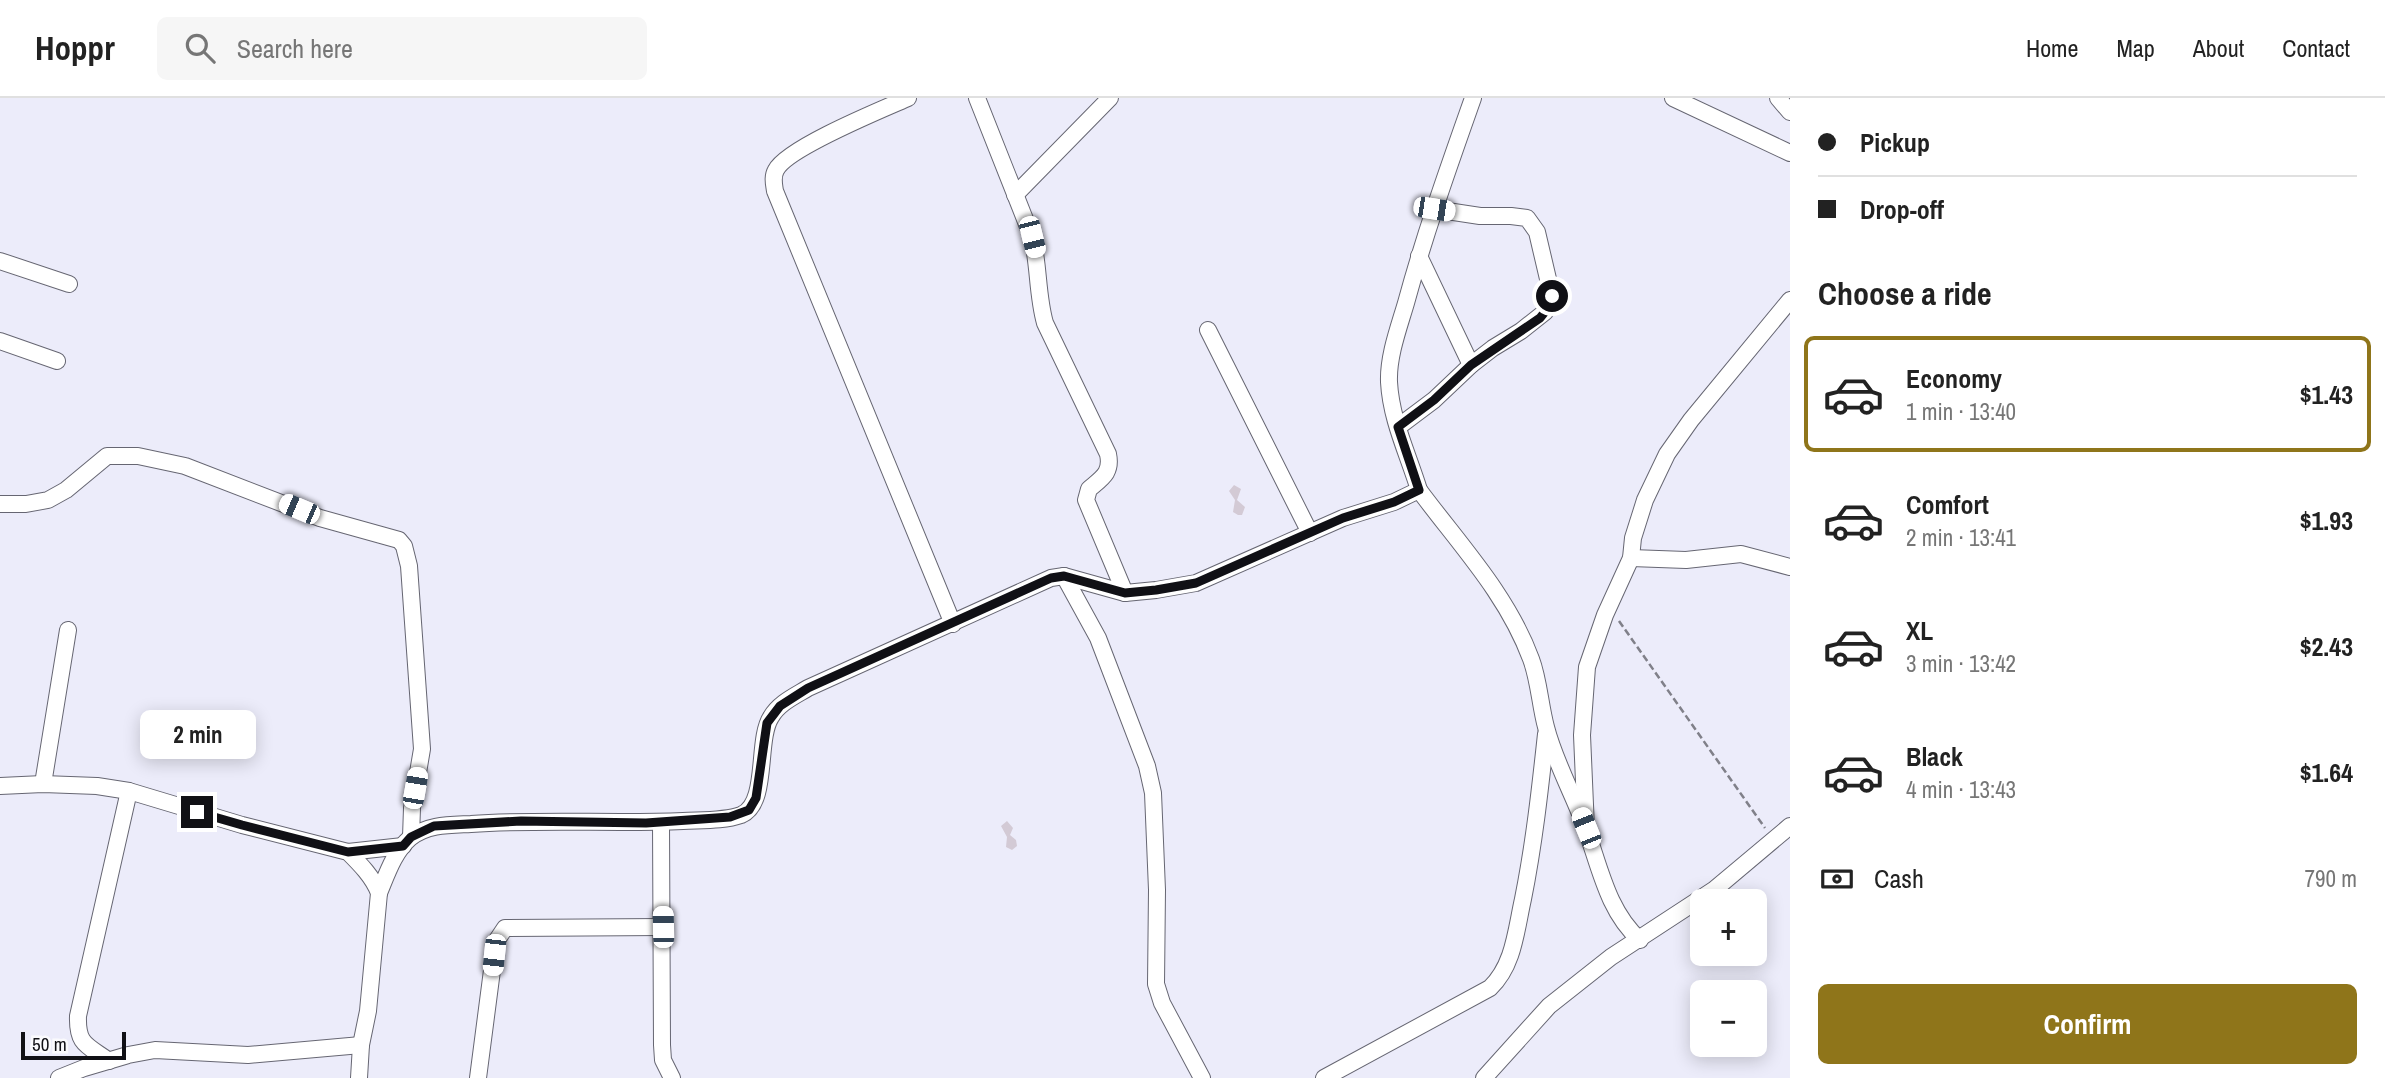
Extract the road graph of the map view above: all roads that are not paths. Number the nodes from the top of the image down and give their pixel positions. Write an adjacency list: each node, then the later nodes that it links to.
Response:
1 (908, 98): 27 (street)
2 (977, 98): 9 (street)
3 (1111, 98): 9 (street)
4 (1472, 98): 10 (street)
5 (1673, 98): 8 (street)
6 (1779, 98): 7 (street)
7 (1790, 113)
8 (1790, 153)
9 (1015, 195): 26 (street)
10 (1434, 209): 11 (street); 18 (street)
11 (1419, 256): 18 (street); 19 (street)
12 (0, 261): 13 (street)
13 (69, 284)
14 (1790, 300): 23 (street)
15 (1208, 330): 22 (street)
16 (0, 341): 17 (street)
17 (57, 361)
18 (1471, 365): 19 (street)
19 (1398, 427): 20 (street)
20 (1419, 490): 22 (street); 29 (street)
21 (0, 504): 36 (street)
22 (1310, 533): 26 (street)
23 (1631, 558): 24 (street); 35 (street)
24 (1790, 567)
25 (1064, 576): 26 (street); 27 (street); 47 (street)
26 (1125, 593)
27 (953, 624): 33 (street)
28 (68, 630): 30 (street)
29 (1546, 730): 35 (street); 48 (street)
30 (43, 784): 31 (street); 32 (street)
31 (0, 786)
32 (129, 791): 37 (street); 42 (street)
33 (661, 822): 36 (street); 39 (street)
34 (1790, 826): 40 (street)
35 (1586, 828): 40 (street)
36 (407, 841): 37 (street); 38 (street)
37 (348, 852): 38 (street)
38 (379, 893): 41 (street)
39 (663, 927): 45 (street); 46 (street)
40 (1640, 940): 49 (street)
41 (361, 1045): 42 (street); 44 (street)
42 (109, 1060): 43 (street)
43 (59, 1078)
44 (359, 1078)
45 (478, 1078)
46 (672, 1078)
47 (1202, 1078)
48 (1324, 1078)
49 (1484, 1078)

